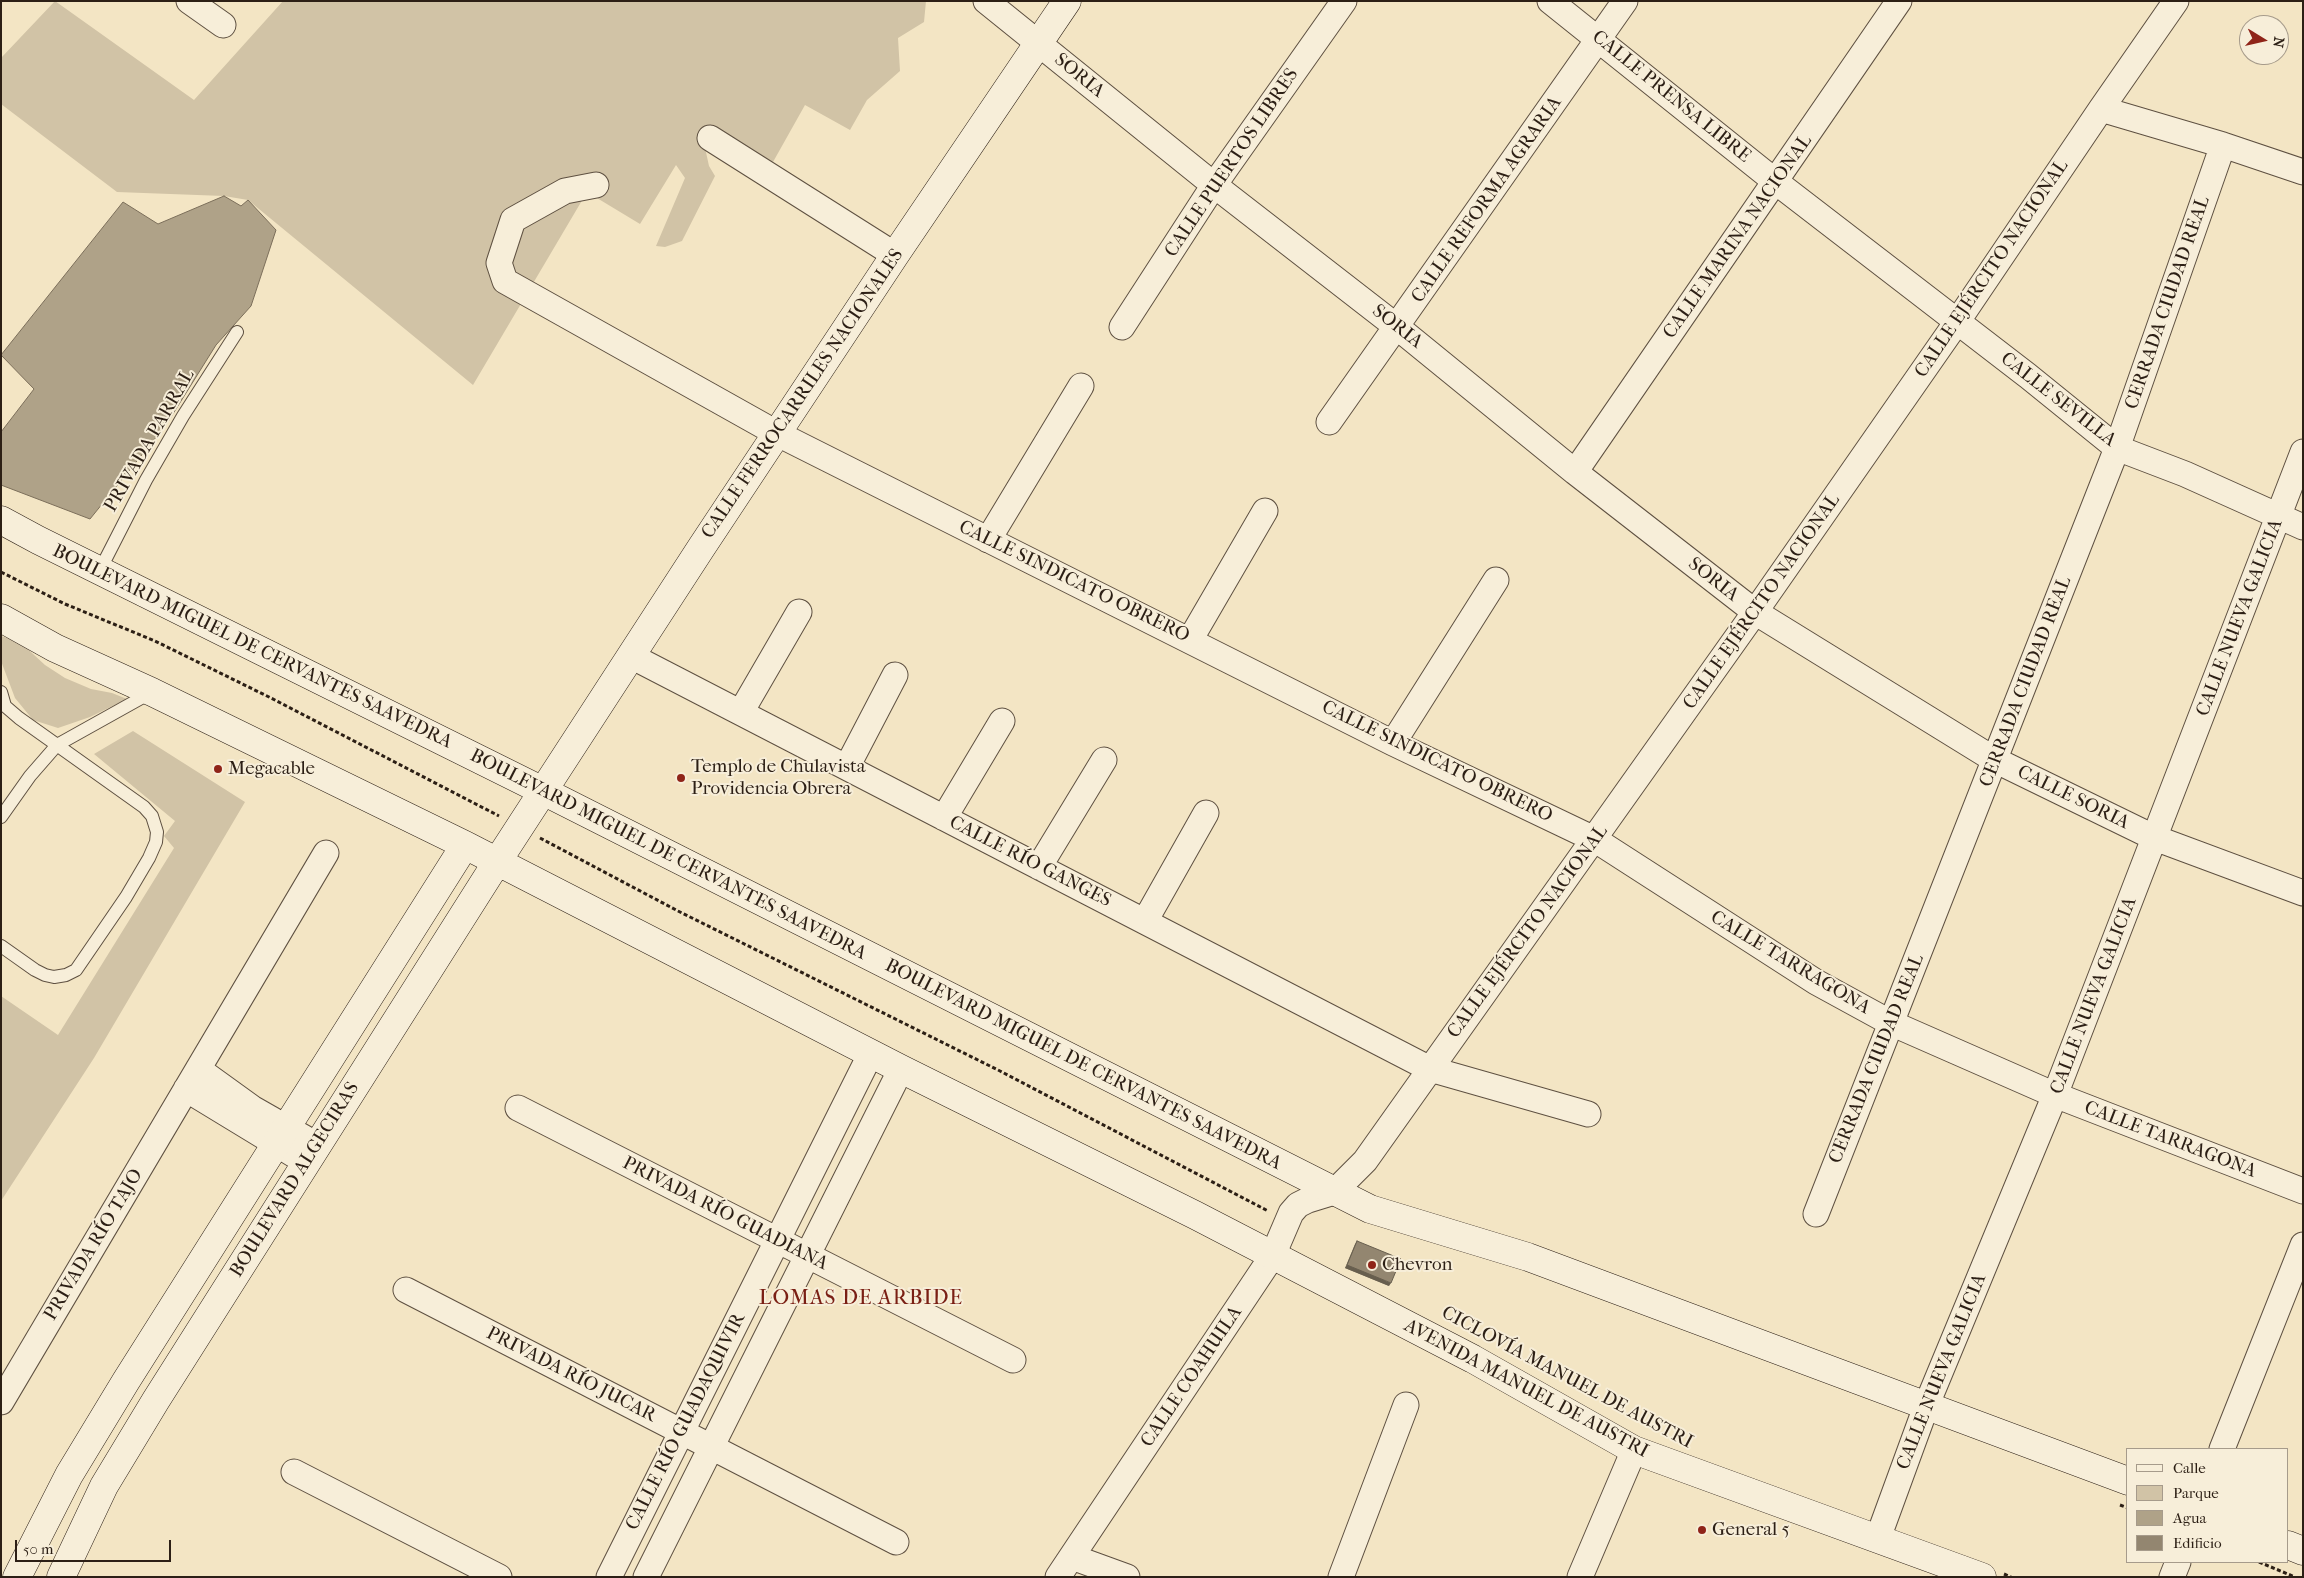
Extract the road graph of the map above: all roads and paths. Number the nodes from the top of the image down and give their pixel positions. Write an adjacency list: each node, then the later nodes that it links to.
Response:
1 (189, 1): 9 (street)
2 (986, 1): 11 (street, SORIA)
3 (1067, 1): 11 (main road, CALLE FERROCARRILES NACIONALES)
4 (1344, 1): 18 (street, CALLE PUERTOS LIBRES)
5 (1550, 1): 10 (street, CALLE PRENSA LIBRE)
6 (1626, 1): 10 (street, CALLE REFORMA AGRARIA)
7 (1899, 1): 16 (street, CALLE MARINA NACIONAL)
8 (2167, 5): 12 (street, CALLE EJÉRCITO NACIONAL)
9 (223, 25)
10 (1600, 40): 16 (street, CALLE PRENSA LIBRE); 21 (street, CALLE REFORMA AGRARIA)
11 (1038, 43): 18 (street, SORIA); 19 (main road, CALLE FERROCARRILES NACIONALES)
12 (2101, 109): 14 (street); 20 (street, CALLE EJÉRCITO NACIONAL)
13 (710, 138): 19 (street)
14 (2223, 145): 15 (street); 27 (street, CERRADA CIUDAD REAL)
15 (2303, 172)
16 (1776, 182): 20 (street, CALLE PRENSA LIBRE); 29 (street, CALLE MARINA NACIONAL)
17 (596, 185): 26 (street, CALLE SINDICATO OBRERO)
18 (1214, 185): 21 (street, SORIA); 22 (street, CALLE PUERTOS LIBRES)
19 (895, 255): 26 (main road, CALLE FERROCARRILES NACIONALES)
20 (1957, 322): 27 (street, CALLE SEVILLA); 41 (street, CALLE EJÉRCITO NACIONAL)
21 (1397, 326): 25 (street, CALLE REFORMA AGRARIA); 29 (street, SORIA)
22 (1122, 327)
23 (237, 332): 37 (lane, PRIVADA PARRAL)
24 (1082, 386): 35 (street)
25 (1329, 422)
26 (778, 434): 35 (street, CALLE SINDICATO OBRERO); 44 (main road, CALLE FERROCARRILES NACIONALES)
27 (2117, 448): 31 (street, CALLE SEVILLA); 54 (street, CERRADA CIUDAD REAL)
28 (2303, 452): 31 (street, CALLE NUEVA GALICIA)
29 (1574, 472): 41 (street, SORIA)
30 (1265, 511): 43 (street)
31 (2278, 518): 33 (street, CALLE SEVILLA); 61 (street, CALLE NUEVA GALICIA)
32 (1, 520): 34 (main road, BOULEVARD MIGUEL DE CERVANTES SAAVEDRA)
33 (2303, 527)
34 (38, 540): 36 (main road); 37 (main road, BOULEVARD MIGUEL DE CERVANTES SAAVEDRA)
35 (988, 540): 43 (street, CALLE SINDICATO OBRERO)
36 (1, 544)
37 (100, 570): 56 (main road, BOULEVARD MIGUEL DE CERVANTES SAAVEDRA)
38 (1, 572): 60 (path)
39 (1496, 580): 51 (street)
40 (799, 612): 49 (street)
41 (1754, 612): 54 (street, CALLE SORIA); 62 (street, CALLE EJÉRCITO NACIONAL)
42 (1, 618): 47 (main road)
43 (1190, 640): 51 (street, CALLE SINDICATO OBRERO)
44 (631, 656): 49 (street, CALLE RÍO GANGES); 56 (main road, CALLE FERROCARRILES NACIONALES)
45 (895, 675): 55 (street)
46 (1, 692): 48 (lane)
47 (152, 692): 52 (lane); 63 (main road)
48 (3, 704): 52 (lane)
49 (740, 712): 55 (street, CALLE RÍO GANGES)
50 (1002, 721): 59 (street)
51 (1393, 743): 62 (street, CALLE SINDICATO OBRERO)
52 (57, 746): 57 (lane); 69 (lane)
53 (1104, 760): 66 (street)
54 (1995, 760): 61 (street, CALLE SORIA); 70 (street, CERRADA CIUDAD REAL)
55 (847, 768): 59 (street, CALLE RÍO GANGES)
56 (543, 791): 60 (main road, BOULEVARD ALGECIRAS); 81 (main road, BOULEVARD MIGUEL DE CERVANTES SAAVEDRA)
57 (2, 813)
58 (1206, 814): 68 (street)
59 (944, 818): 66 (street, CALLE RÍO GANGES)
60 (519, 827): 65 (main road, BOULEVARD ALGECIRAS); 83 (path)
61 (2156, 838): 67 (street, CALLE SORIA); 75 (street, CALLE NUEVA GALICIA)
62 (1594, 839): 70 (street, CALLE TARRAGONA); 73 (street, CALLE EJÉRCITO NACIONAL)
63 (465, 845): 65 (main road); 78 (main road, BOULEVARD ALGECIRAS)
64 (326, 853): 74 (street, PRIVADA RÍO TAJO)
65 (497, 862): 71 (main road); 79 (main road, BOULEVARD ALGECIRAS)
66 (1039, 867): 68 (street, CALLE RÍO GANGES)
67 (2303, 893)
68 (1145, 921): 73 (street, CALLE RÍO GANGES)
69 (1, 946)
70 (1891, 1024): 75 (street, CALLE TARRAGONA); 82 (street, CERRADA CIUDAD REAL)
71 (871, 1053): 72 (main road); 84 (street, CALLE RÍO GUADAQUIVIR)
72 (901, 1068): 86 (main road); 87 (street, CALLE RÍO GUADAQUIVIR)
73 (1430, 1069): 77 (street, CALLE RÍO GANGES); 81 (street, CALLE EJÉRCITO NACIONAL)
74 (192, 1079): 78 (street); 90 (street, PRIVADA RÍO TAJO)
75 (2055, 1095): 80 (street, CALLE TARRAGONA); 91 (street, CALLE NUEVA GALICIA)
76 (518, 1108): 84 (street, PRIVADA RÍO GUADIANA)
77 (1588, 1114)
78 (281, 1136): 79 (street); 107 (main road, BOULEVARD ALGECIRAS)
79 (312, 1153): 108 (main road, BOULEVARD ALGECIRAS)
80 (2303, 1191)
81 (1334, 1192): 83 (street, CALLE COAHUILA); 91 (main road, BOULEVARD MIGUEL DE CERVANTES SAAVEDRA)
82 (1816, 1214)
83 (1287, 1220): 86 (street, CALLE COAHUILA)
84 (777, 1240): 87 (street, PRIVADA RÍO GUADIANA); 93 (street, CALLE RÍO GUADAQUIVIR)
85 (2303, 1245): 95 (street)
86 (1274, 1255): 96 (main road, AVENIDA MANUEL DE AUSTRI); 105 (street, CALLE COAHUILA)
87 (807, 1256): 89 (street, PRIVADA RÍO GUADIANA); 94 (street, CALLE RÍO GUADAQUIVIR)
88 (406, 1290): 93 (street, PRIVADA RÍO JUCAR)
89 (1013, 1360)
90 (1, 1402)
91 (1927, 1404): 98 (main road, BOULEVARD MIGUEL DE CERVANTES SAAVEDRA); 99 (street, CALLE NUEVA GALICIA)
92 (1406, 1405): 113 (street)
93 (682, 1431): 94 (street, PRIVADA RÍO JUCAR); 110 (street, CALLE RÍO GUADAQUIVIR)
94 (711, 1447): 100 (street, PRIVADA RÍO JUCAR); 111 (street, CALLE RÍO GUADAQUIVIR)
95 (2222, 1448)
96 (1634, 1450): 99 (main road, AVENIDA MANUEL DE AUSTRI); 114 (street)
97 (294, 1472): 109 (street)
98 (2126, 1480)
99 (1878, 1538): 106 (main road, AVENIDA MANUEL DE AUSTRI)
100 (896, 1542)
101 (2289, 1544): 102 (main road)
102 (2303, 1551)
103 (2178, 1563): 116 (street)
104 (2261, 1563): 117 (path)
105 (1064, 1571): 112 (street)
106 (1992, 1575): 115 (path)
107 (17, 1577)
108 (61, 1577)
109 (500, 1577)
110 (608, 1577)
111 (646, 1577)
112 (1127, 1577)
113 (1341, 1577)
114 (1580, 1577)
115 (2011, 1577)
116 (2172, 1577)
117 (2295, 1577)

